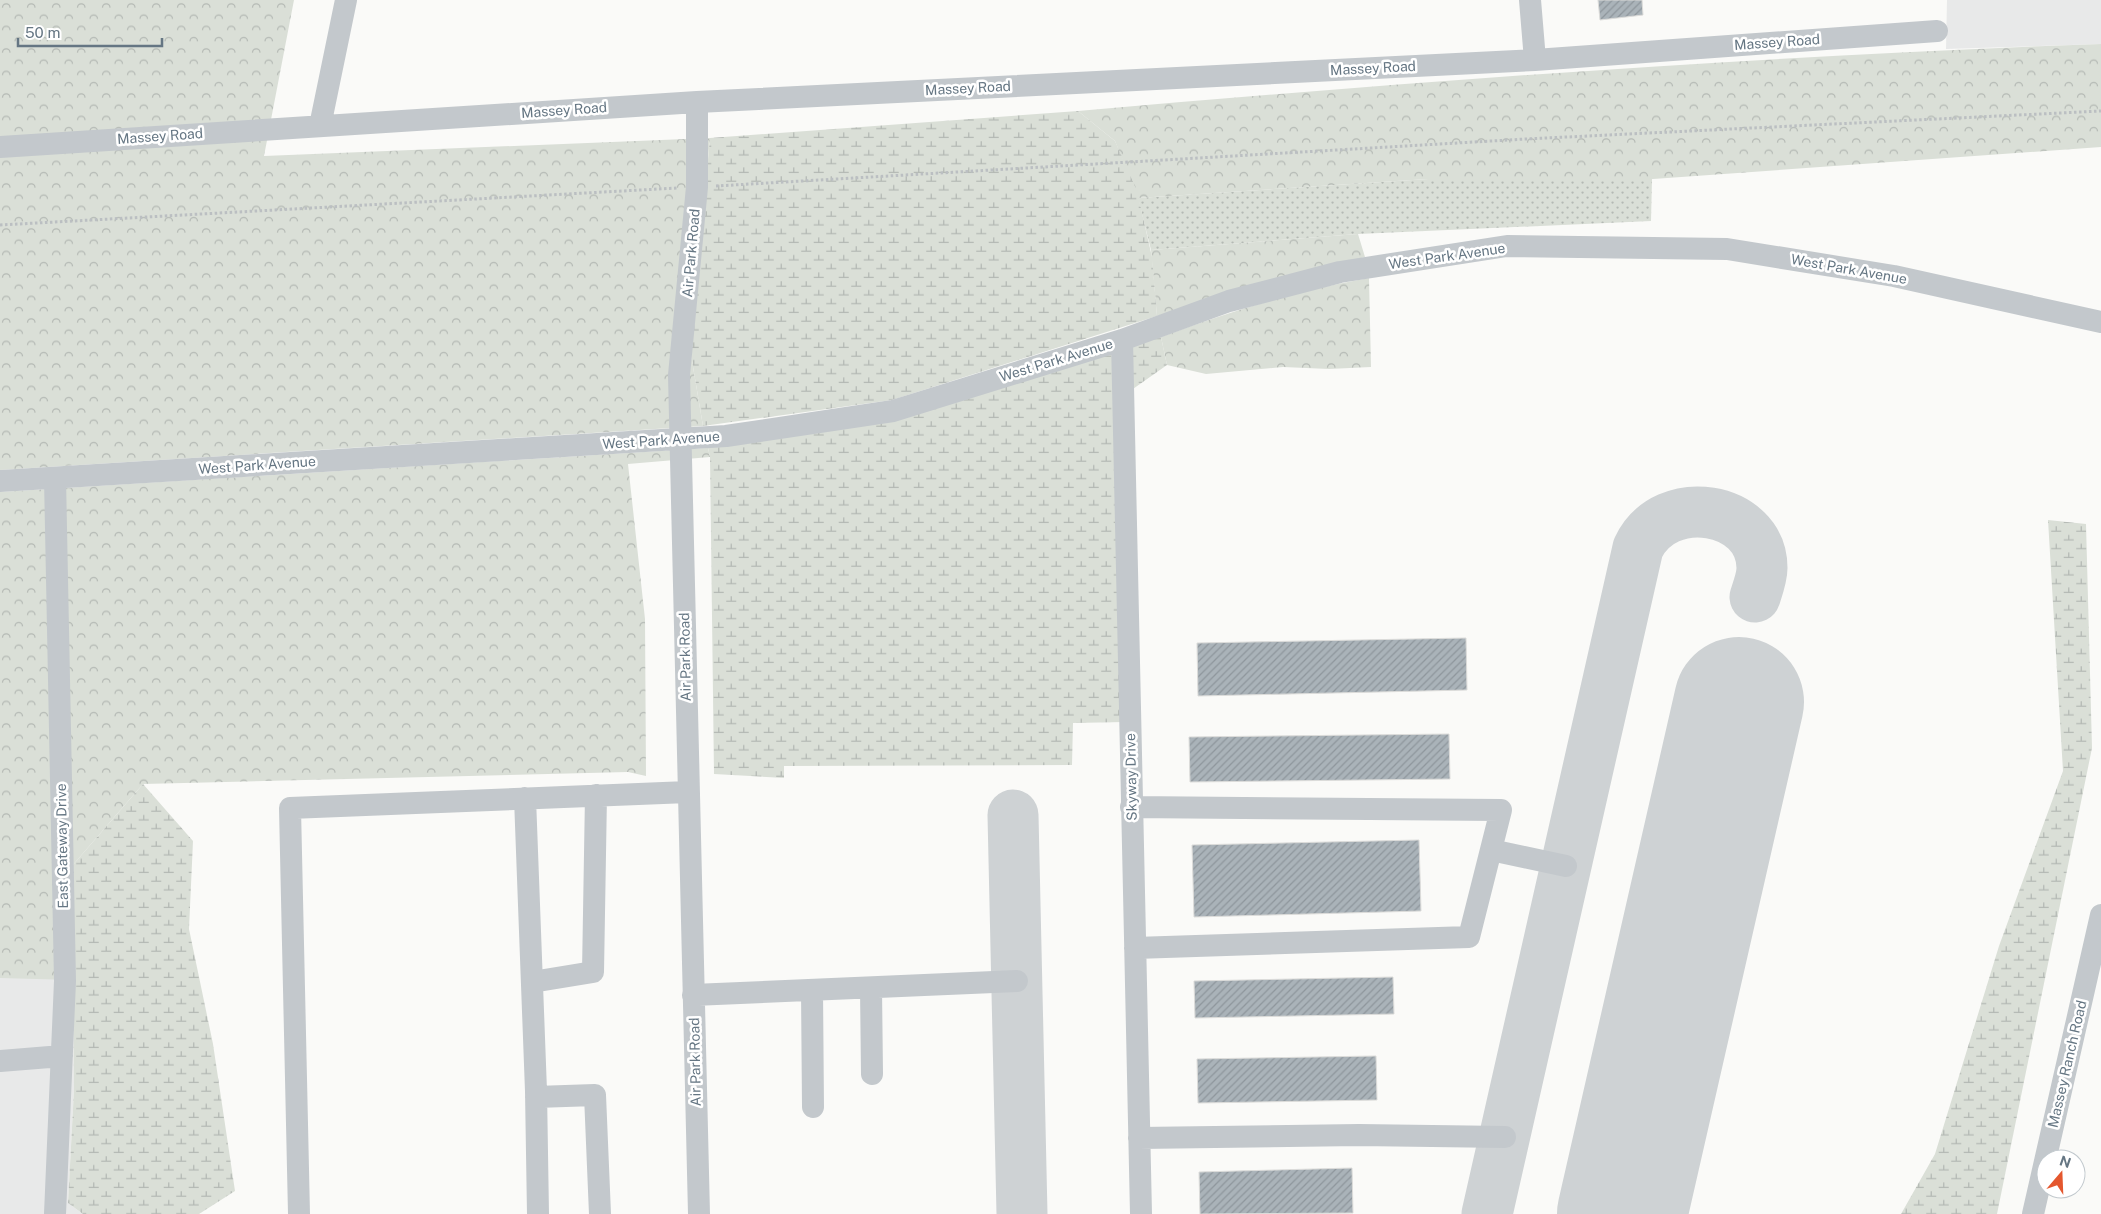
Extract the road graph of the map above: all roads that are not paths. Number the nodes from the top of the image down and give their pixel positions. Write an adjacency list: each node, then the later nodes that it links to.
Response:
1 (346, 0): 6 (street)
2 (1530, 0): 4 (street)
3 (1937, 31): 4 (street, Massey Road)
4 (1535, 60): 5 (street, Massey Road)
5 (697, 102): 6 (street, Massey Road); 10 (street, Air Park Road)
6 (320, 126): 7 (street, Massey Road)
7 (0, 147)
8 (2101, 322): 9 (street, West Park Avenue)
9 (1122, 340): 10 (street, West Park Avenue); 16 (street, Skyway Drive)
10 (680, 439): 11 (street, West Park Avenue); 13 (street, Air Park Road)
11 (55, 478): 12 (street, West Park Avenue); 26 (street, East Gateway Drive)
12 (0, 482)
13 (688, 792): 14 (street); 25 (street, Air Park Road)
14 (596, 795): 15 (street); 22 (street)
15 (525, 798): 22 (street); 34 (street)
16 (1131, 807): 17 (street); 20 (street, Skyway Drive)
17 (1491, 850): 18 (street); 20 (street)
18 (1566, 866)
19 (2101, 915): 39 (street, Massey Ranch Road)
20 (1135, 948): 32 (street, Skyway Drive)
21 (1017, 981): 23 (street)
22 (532, 982): 29 (street)
23 (871, 988): 24 (street); 28 (street)
24 (812, 990): 25 (street); 30 (street)
25 (693, 995): 37 (street, Air Park Road)
26 (62, 1056): 27 (street); 33 (street, East Gateway Drive)
27 (0, 1061)
28 (872, 1074)
29 (536, 1097): 35 (street); 36 (street)
30 (813, 1107)
31 (1505, 1137): 32 (street)
32 (1139, 1138): 38 (street, Skyway Drive)
33 (55, 1214)
34 (299, 1214)
35 (538, 1214)
36 (600, 1214)
37 (699, 1214)
38 (1141, 1214)
39 (2033, 1214)

